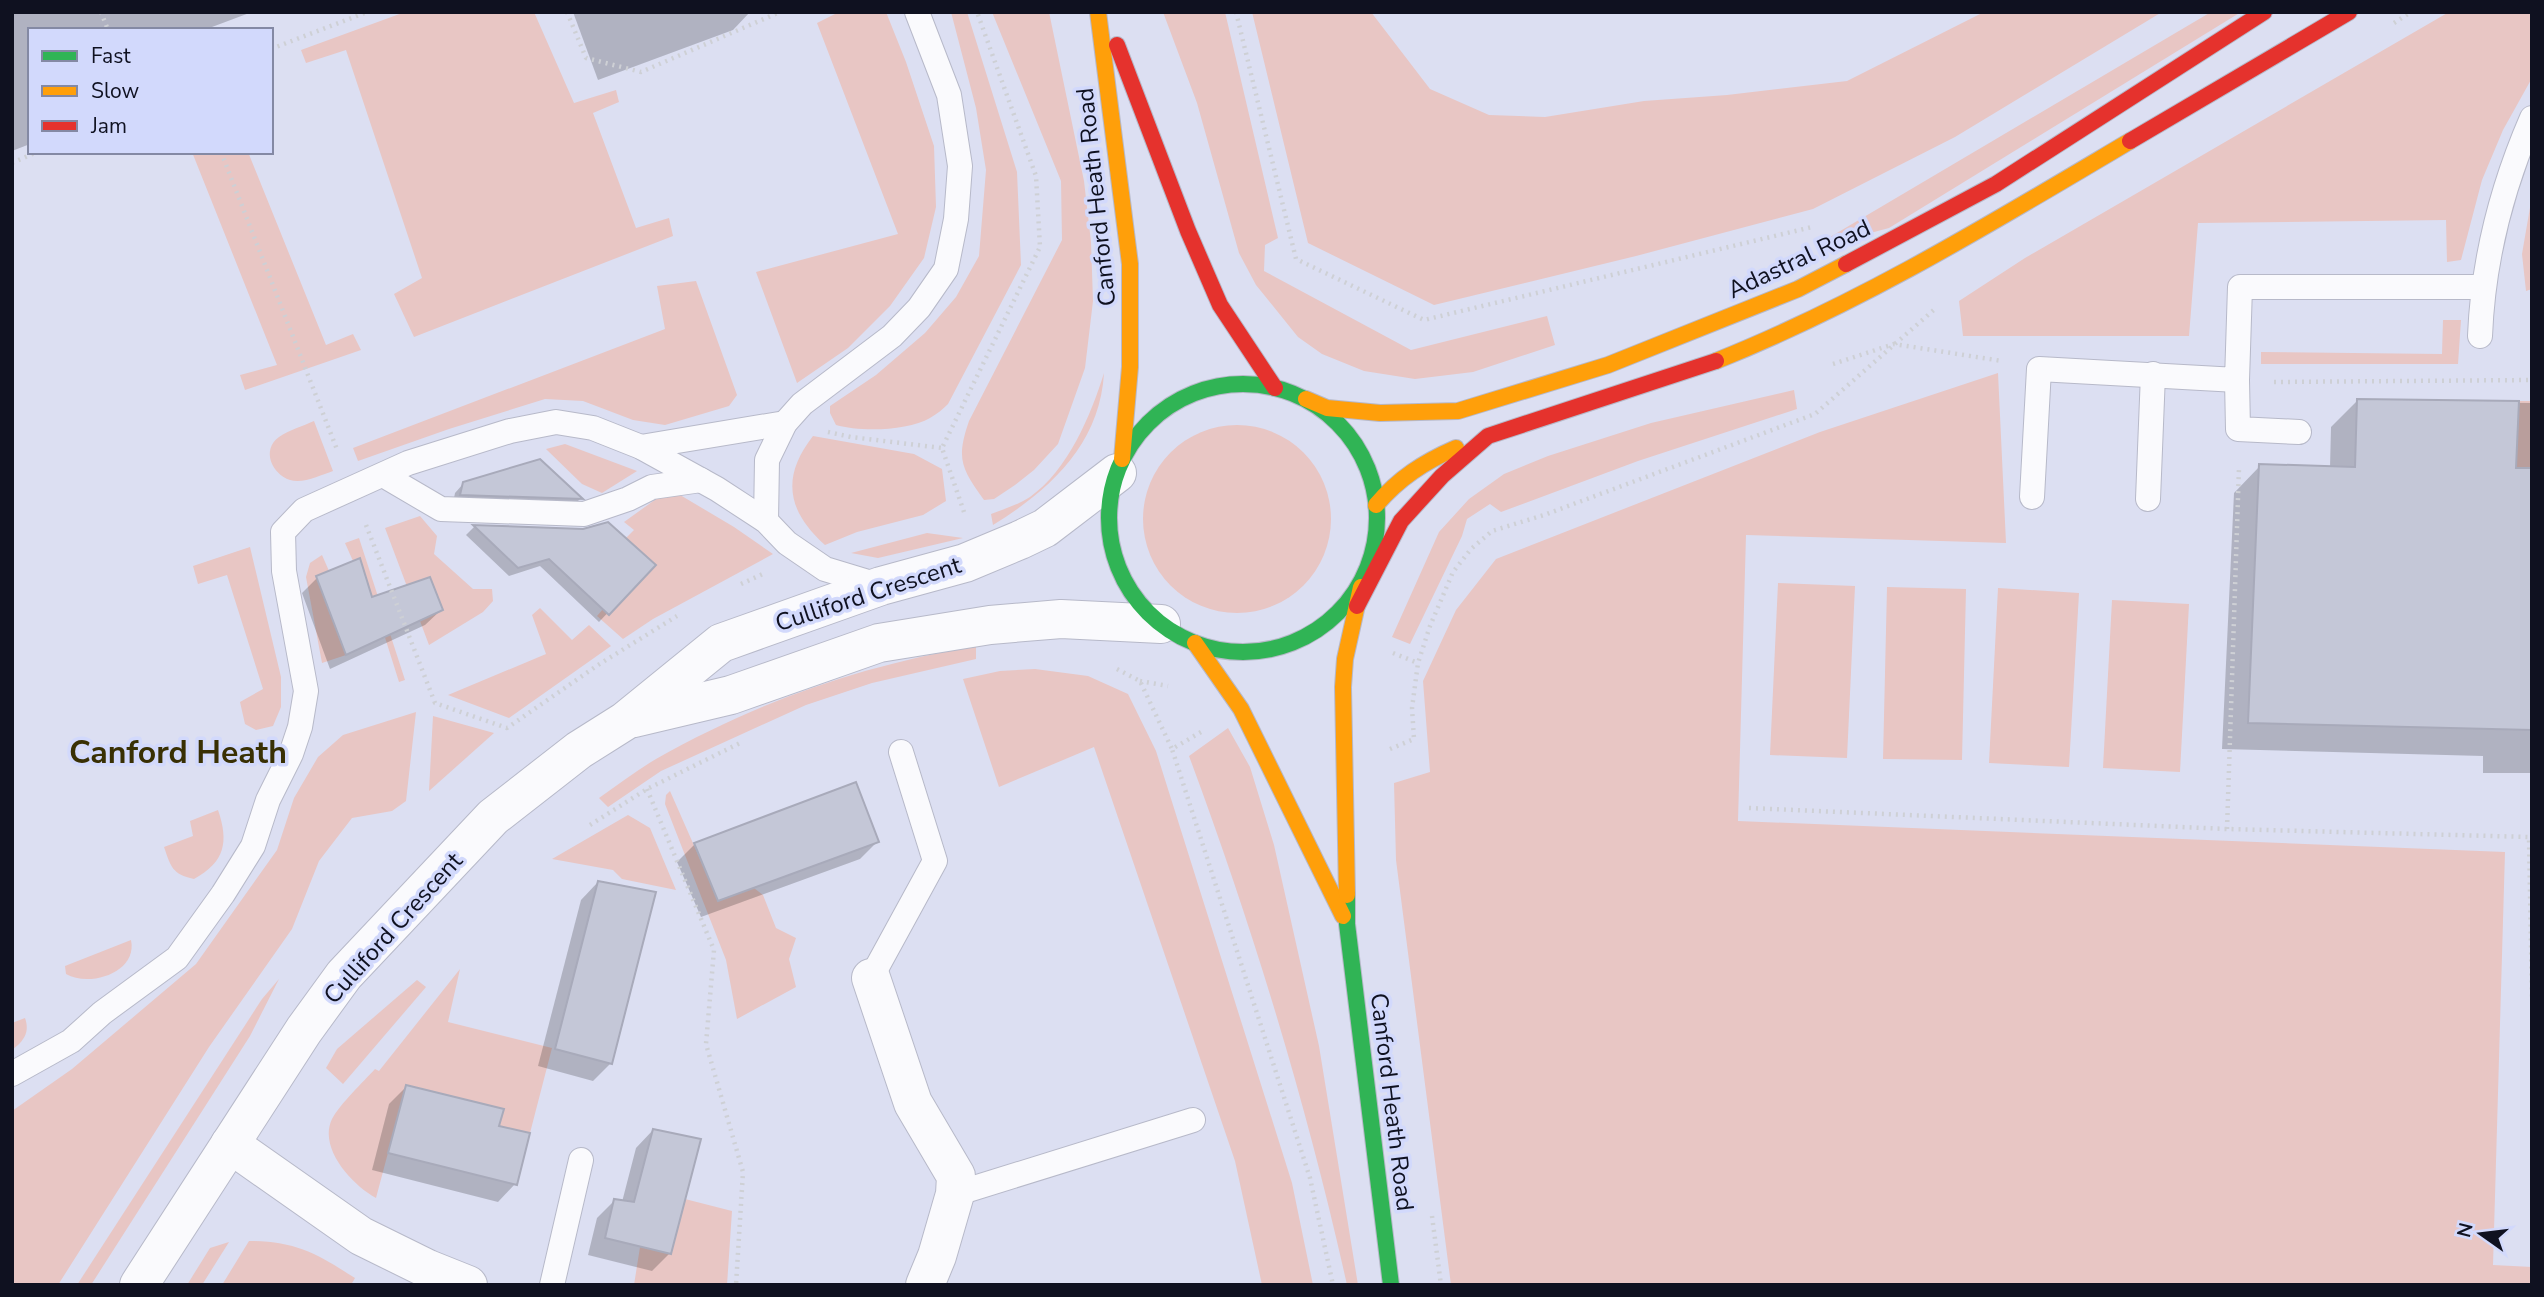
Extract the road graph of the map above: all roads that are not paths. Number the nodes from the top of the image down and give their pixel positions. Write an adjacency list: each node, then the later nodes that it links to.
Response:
1 (917, 12): 13 (lane)
2 (1098, 12): 17 (main road, Canford Heath Road)
3 (1104, 12): 11 (main road, Canford Heath Road)
4 (2264, 12): 12 (main road, Adastral Road)
5 (2349, 12): 15 (main road)
6 (2532, 118): 7 (lane)
7 (2483, 287): 8 (lane); 10 (lane)
8 (2480, 337)
9 (2153, 374): 10 (lane); 20 (lane); 21 (lane)
10 (2237, 380): 14 (lane)
11 (1275, 388): 12 (main road); 17 (main road)
12 (1306, 400): 22 (main road)
13 (785, 423): 16 (lane); 23 (lane)
14 (2299, 432)
15 (1488, 436): 22 (main road); 26 (main road)
16 (640, 447): 18 (lane); 19 (lane)
17 (1119, 467): 25 (street, Culliford Crescent); 27 (main road)
18 (383, 475): 19 (lane); 33 (lane)
19 (701, 480): 23 (lane)
20 (2032, 497)
21 (2148, 499)
22 (1376, 505): 24 (main road)
23 (766, 520): 25 (lane)
24 (1365, 572): 26 (main road, Canford Heath Road); 28 (main road)
25 (881, 586): 29 (street, Culliford Crescent)
26 (1357, 606): 31 (main road, Canford Heath Road)
27 (1161, 624): 28 (main road); 29 (street, Culliford Crescent)
28 (1195, 643): 31 (main road, Canford Heath Road)
29 (625, 721): 35 (street, Culliford Crescent)
30 (901, 752): 32 (lane)
31 (1347, 924): 42 (main road, Canford Heath Road)
32 (871, 978): 37 (street)
33 (12, 1074)
34 (1193, 1120): 37 (lane)
35 (230, 1144): 38 (street, Culliford Crescent); 39 (street)
36 (580, 1160): 40 (lane)
37 (955, 1194): 41 (street)
38 (139, 1285)
39 (468, 1285)
40 (552, 1285)
41 (925, 1285)
42 (1391, 1285)

